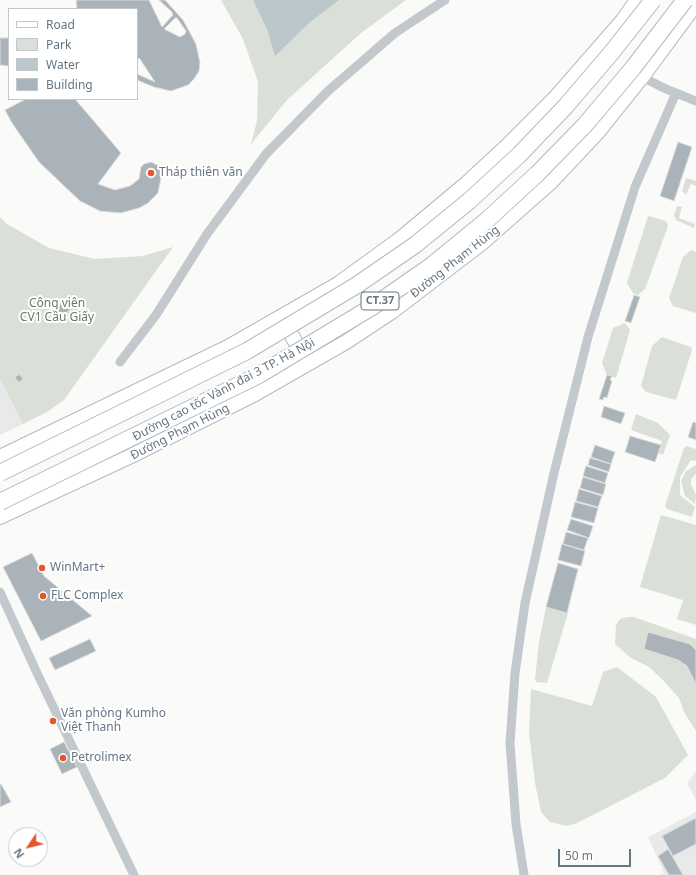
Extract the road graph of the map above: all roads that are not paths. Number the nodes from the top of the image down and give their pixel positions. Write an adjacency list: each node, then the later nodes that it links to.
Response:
1 (445, 0): 10 (street)
2 (636, 0): 9 (main road)
3 (653, 0): 13 (highway, Đường cao tốc Vành đai 3 TP. Hà Nội / CT.37, bridge)
4 (685, 0): 14 (highway, Đường cao tốc Vành đai 3 TP. Hà Nội / CT.37, bridge)
5 (696, 4): 6 (main road, Đường Phạm Hùng)
6 (642, 77): 7 (street); 11 (main road, Đường Phạm Hùng)
7 (676, 93): 8 (street); 18 (street)
8 (696, 101)
9 (282, 318): 11 (main road); 12 (main road)
10 (120, 362)
11 (308, 364): 15 (main road, Đường Phạm Hùng)
12 (0, 457)
13 (0, 473)
14 (0, 502)
15 (0, 517)
16 (0, 592): 17 (street)
17 (134, 875)
18 (524, 875)

